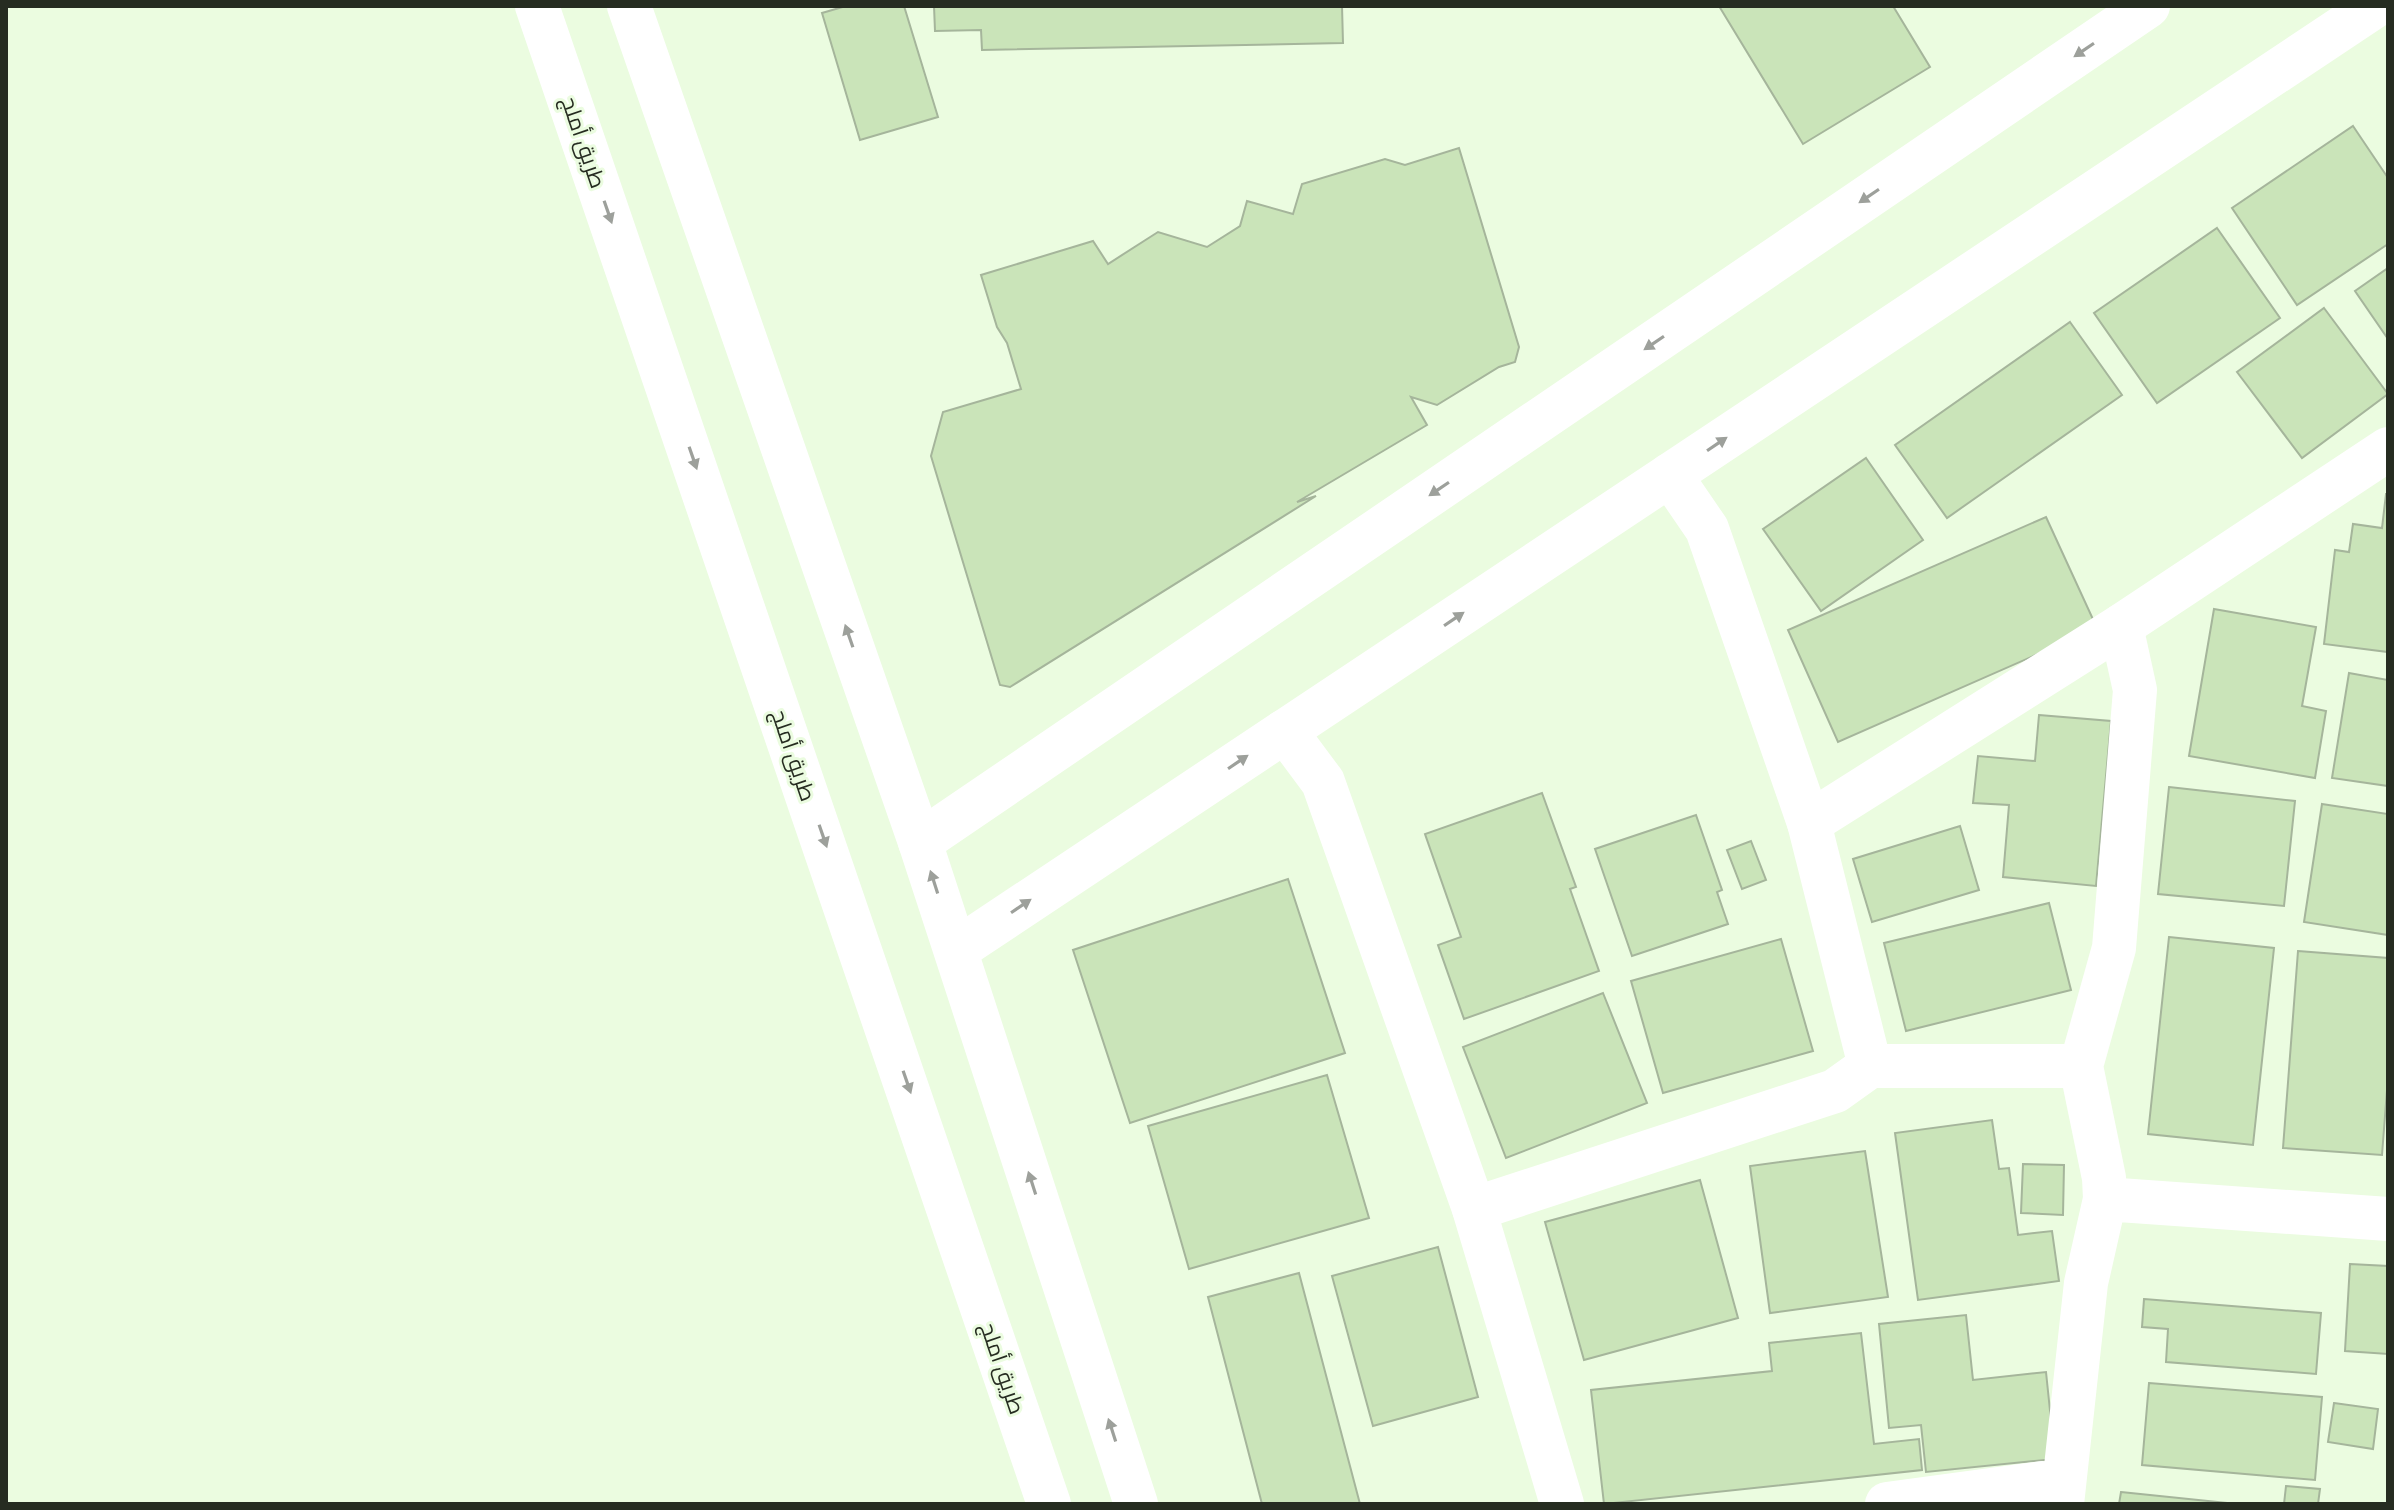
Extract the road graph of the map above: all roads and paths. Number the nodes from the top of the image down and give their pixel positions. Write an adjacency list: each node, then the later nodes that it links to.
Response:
1 (537, 6): 18 (main road, طريق أملج, one-way to 18)
2 (629, 6): 10 (main road, one-way to 2)
3 (2148, 6): 10 (main road, one-way to 10)
4 (2375, 6): 6 (main road, one-way to 4)
5 (2388, 449): 7 (main road)
6 (1670, 475): 8 (main road, one-way to 6); 9 (main road)
7 (2121, 626): 9 (main road); 13 (main road)
8 (1285, 731): 11 (main road, one-way to 8); 15 (main road)
9 (1809, 823): 12 (main road)
10 (920, 842): 11 (main road, one-way to 10)
11 (956, 950): 19 (main road, one-way to 11)
12 (1870, 1066): 13 (main road); 15 (main road)
13 (2081, 1066): 14 (main road)
14 (2105, 1199): 16 (main road); 17 (main road)
15 (1474, 1209): 20 (main road)
16 (2388, 1219)
17 (2052, 1493): 21 (main road)
18 (1049, 1504)
19 (1136, 1504)
20 (1562, 1504)
21 (1887, 1504)

